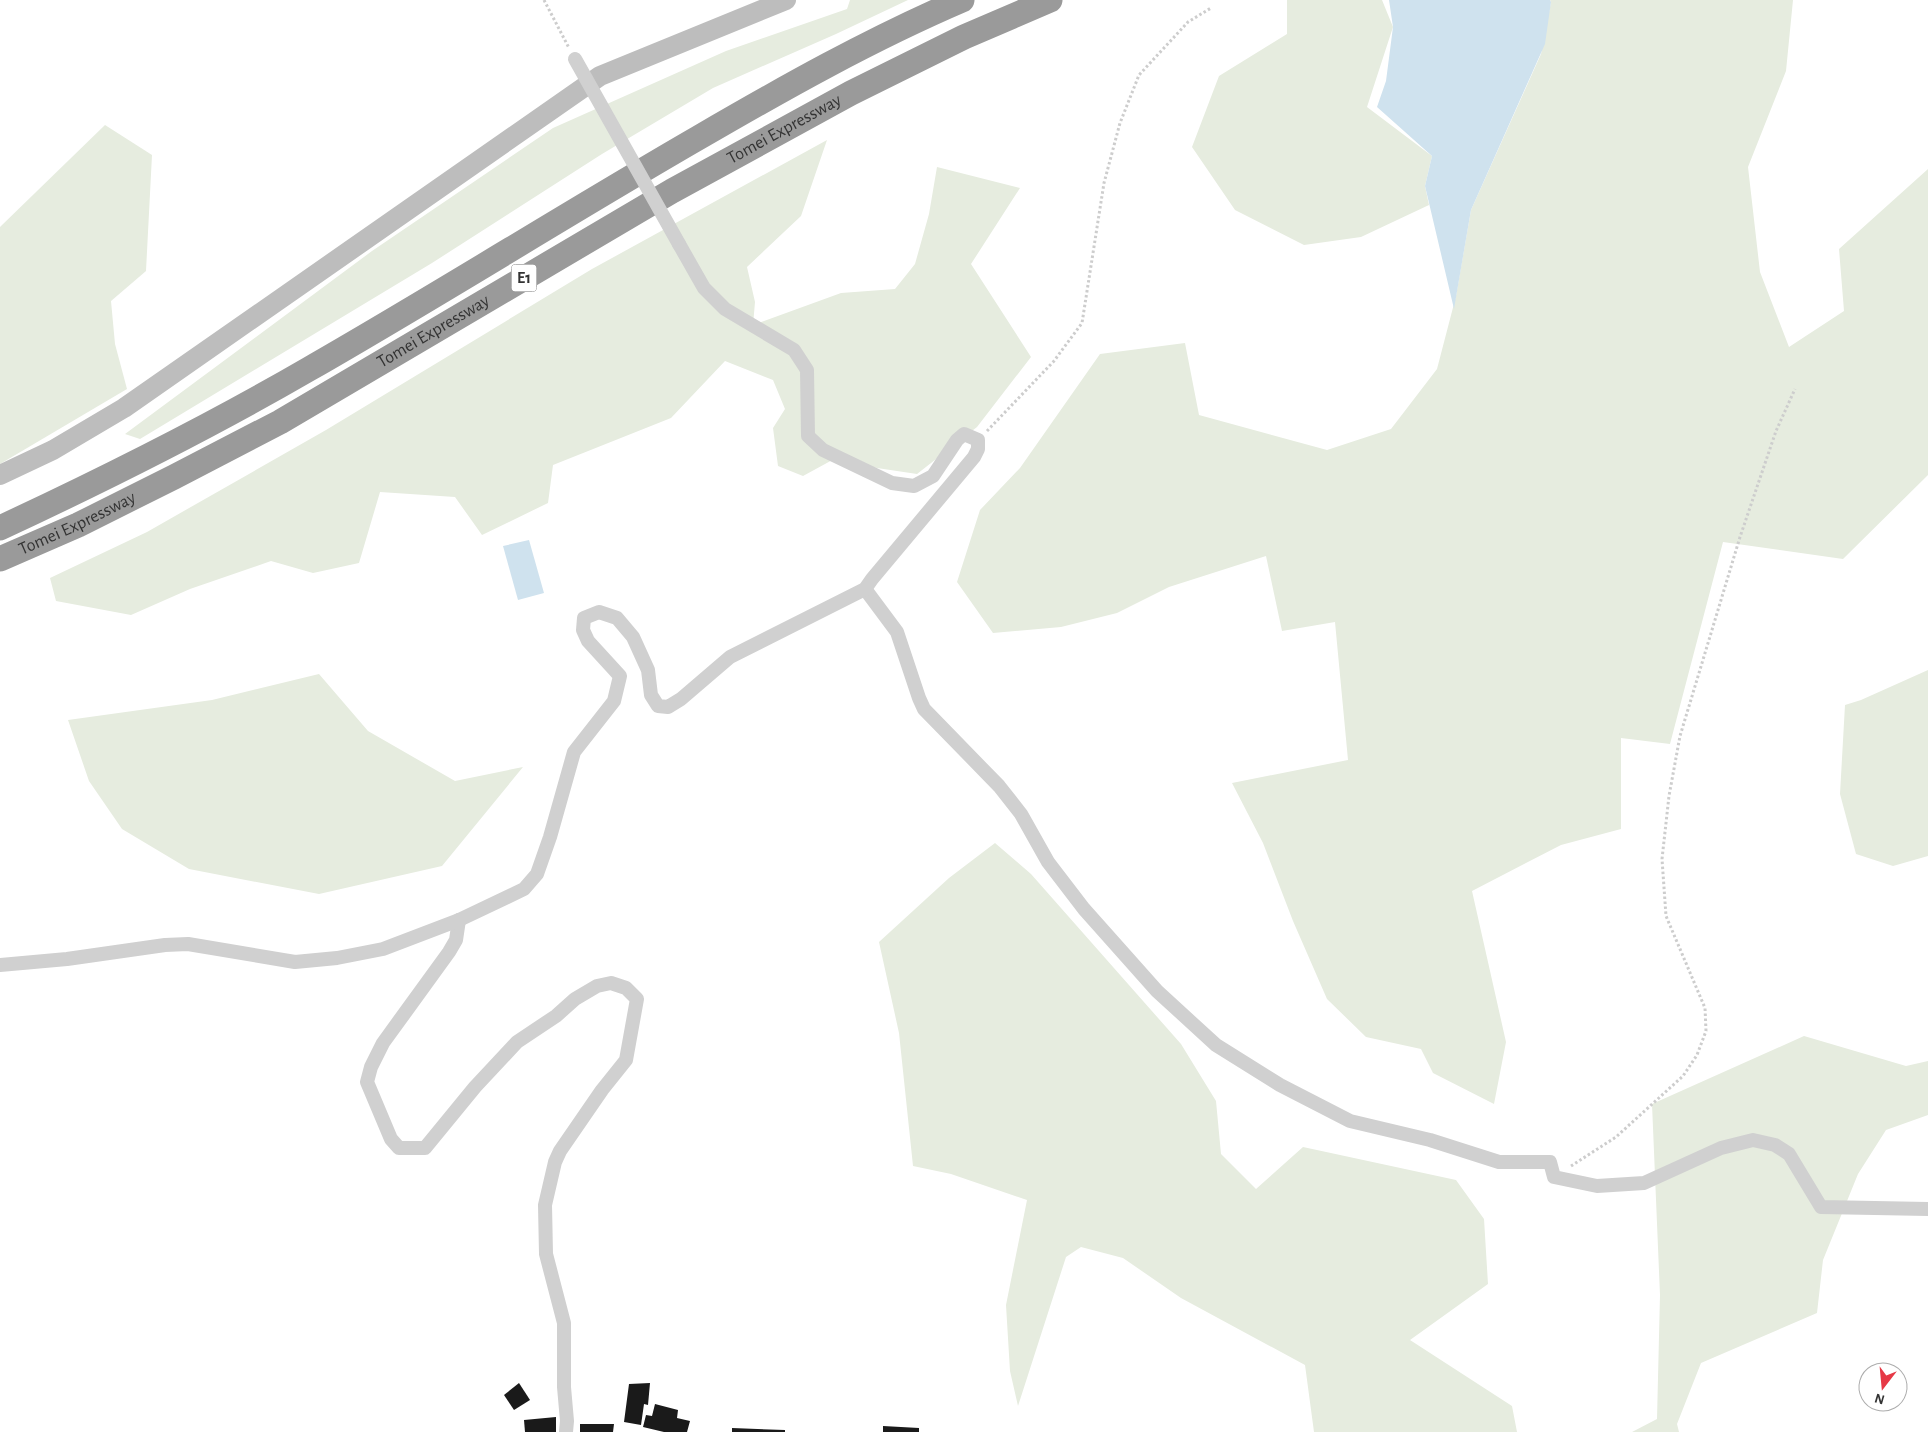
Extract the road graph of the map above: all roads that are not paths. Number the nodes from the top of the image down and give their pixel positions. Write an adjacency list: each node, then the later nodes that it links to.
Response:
1 (786, 0): 5 (street)
2 (962, 0): 6 (highway, Tomei Expressway / E1)
3 (1050, 0): 7 (highway, Tomei Expressway / E1)
4 (575, 59): 8 (street, bridge)
5 (0, 475)
6 (0, 528)
7 (0, 560)
8 (866, 589): 9 (street); 11 (street)
9 (459, 920): 10 (street); 12 (street)
10 (0, 965)
11 (1928, 1209)
12 (566, 1432)

